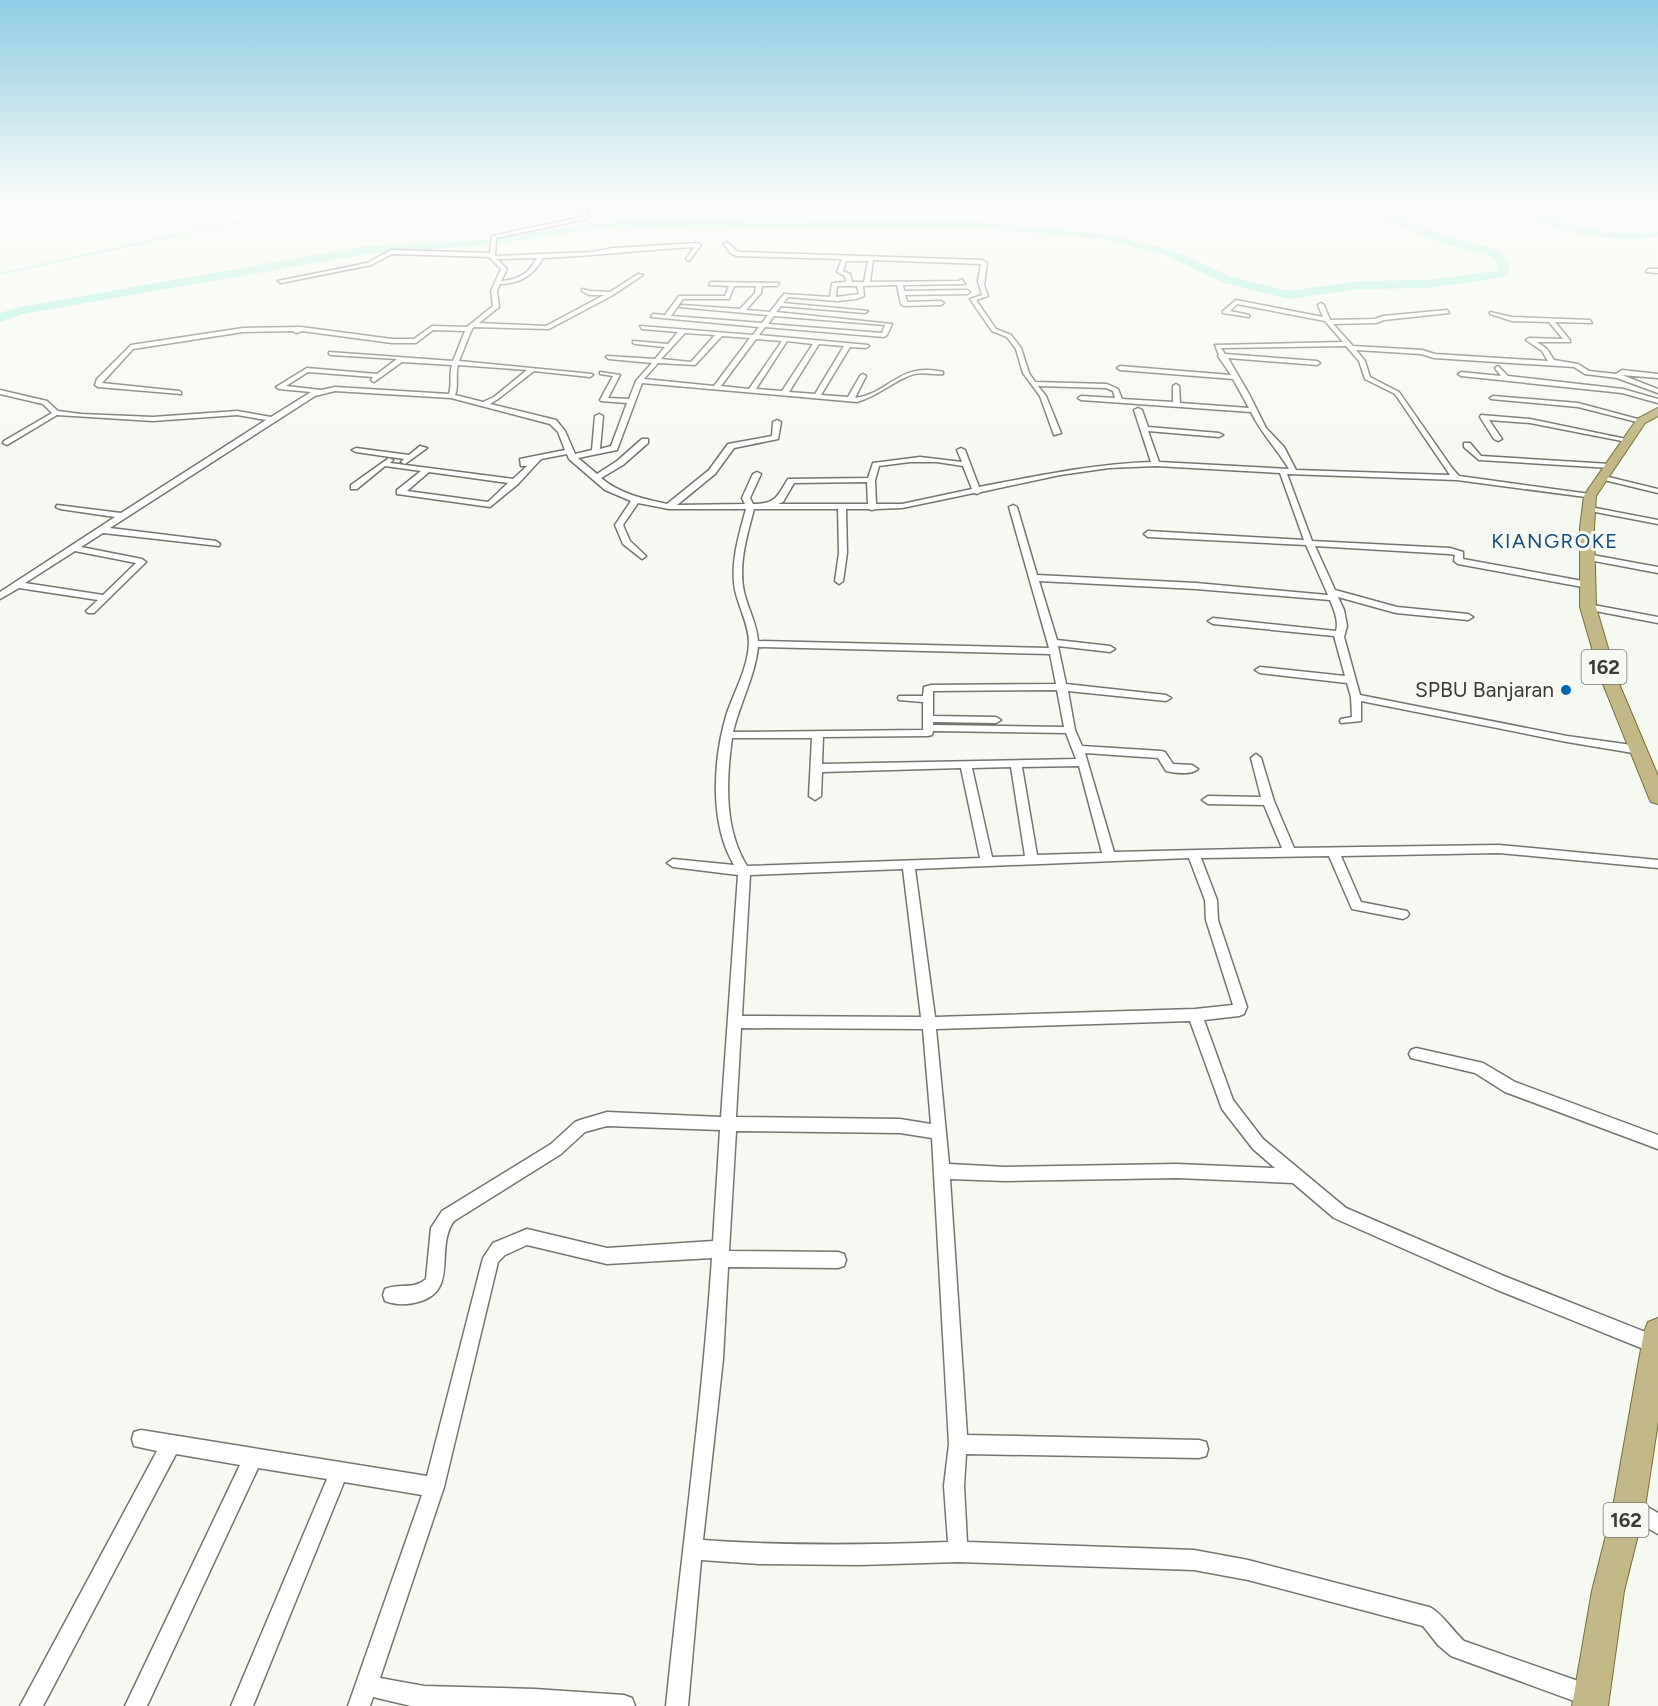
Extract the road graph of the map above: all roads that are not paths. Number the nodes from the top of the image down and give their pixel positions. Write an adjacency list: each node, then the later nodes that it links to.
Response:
1 (732, 284): 25 (street)
2 (759, 284): 18 (street)
3 (864, 284): 13 (street)
4 (900, 284): 11 (street)
5 (497, 285): 32 (street)
6 (625, 285): 12 (street)
7 (834, 285): 13 (street)
8 (964, 285): 11 (street)
9 (980, 285): 70 (street)
10 (584, 290): 12 (street)
11 (902, 293): 14 (street)
12 (611, 294): 32 (street)
13 (832, 298): 15 (street)
14 (941, 303)
15 (779, 304): 19 (street); 22 (street)
16 (1321, 305): 27 (street)
17 (682, 307): 18 (street)
18 (742, 311): 22 (street)
19 (864, 311)
20 (1447, 312): 27 (street)
21 (1492, 313): 26 (street)
22 (772, 314): 30 (street); 30 (street)
23 (653, 316): 25 (street)
24 (1247, 316): 27 (street)
25 (667, 317): 30 (street)
26 (1521, 319): 28 (street); 31 (street)
27 (1328, 321): 47 (street)
28 (1551, 321): 29 (street); 41 (street)
29 (1590, 322)
30 (763, 324): 39 (street)
31 (1527, 325)
32 (471, 327): 34 (street); 54 (street)
33 (642, 327): 35 (street)
34 (301, 328): 37 (street); 78 (street)
35 (683, 331): 38 (street); 45 (street)
36 (1533, 331): 41 (street)
37 (293, 333)
38 (720, 334): 39 (street); 52 (street)
39 (754, 336): 40 (street); 72 (street)
40 (786, 339): 43 (street); 75 (street)
41 (1540, 339): 53 (street)
42 (635, 342): 45 (street)
43 (817, 342): 44 (street); 79 (street)
44 (848, 344): 46 (street); 81 (street)
45 (670, 346): 52 (street)
46 (866, 346)
47 (1350, 346): 49 (street); 53 (street); 124 (street)
48 (331, 353): 51 (street)
49 (1221, 356): 55 (street); 67 (street)
50 (609, 357): 52 (street)
51 (402, 360): 54 (street); 63 (street)
52 (656, 361): 68 (street)
53 (1554, 362): 65 (street)
54 (456, 363): 58 (street); 80 (street)
55 (1317, 363)
56 (1120, 368): 67 (street)
57 (1498, 368): 69 (street)
58 (533, 369): 62 (street); 89 (street)
59 (602, 373): 68 (street)
60 (941, 373): 84 (street)
61 (1461, 374): 69 (street)
62 (590, 375)
63 (380, 376): 73 (street); 74 (street)
64 (863, 376): 84 (street)
65 (1617, 376): 66 (street); 76 (street)
66 (1658, 376)
67 (1236, 377): 91 (street)
68 (631, 378): 72 (street); 86 (street); 86 (street)
69 (1506, 378): 87 (street)
70 (1034, 384): 85 (street); 98 (street)
71 (1176, 386): 88 (street)
72 (716, 388): 75 (street)
73 (365, 390): 74 (street); 80 (street)
74 (321, 391): 95 (street)
75 (751, 391): 79 (street)
76 (1658, 391)
77 (0, 392): 92 (street)
78 (179, 393)
79 (784, 394): 81 (street)
80 (451, 396): 89 (street)
81 (817, 396): 84 (street)
82 (1081, 398): 85 (street)
83 (1493, 398): 94 (street)
84 (850, 400)
85 (1119, 400): 88 (street)
86 (631, 401): 108 (street)
87 (1658, 401)
88 (1177, 404): 91 (street)
89 (482, 405): 109 (street)
90 (1138, 410): 97 (street)
91 (1253, 410): 120 (street)
92 (56, 412): 95 (street); 103 (street)
93 (599, 416): 108 (street)
94 (1652, 416): 101 (main road)
95 (272, 419): 138 (street)
96 (777, 422): 133 (street)
97 (1144, 430): 99 (street); 115 (street)
98 (1057, 433)
99 (1219, 435)
100 (1498, 439): 101 (street)
101 (1627, 440): 117 (main road)
102 (645, 441): 123 (street)
103 (7, 443)
104 (1467, 445): 117 (street)
105 (423, 448): 111 (street)
106 (356, 450): 110 (street)
107 (961, 450): 114 (street)
108 (596, 451): 109 (street)
109 (571, 454): 112 (street); 123 (street)
110 (394, 456): 111 (street); 113 (street)
111 (411, 458): 116 (street)
112 (535, 461): 126 (street); 126 (street)
113 (384, 464): 116 (street); 127 (street)
114 (966, 464): 125 (street); 129 (street)
115 (1156, 464): 119 (street); 129 (street)
116 (400, 466): 118 (street)
117 (1610, 466): 122 (main road)
118 (427, 470): 126 (street); 126 (street)
119 (1283, 472): 120 (street); 142 (street)
120 (1294, 472): 124 (street)
121 (758, 474): 135 (street)
122 (1603, 477): 128 (street); 131 (main road)
123 (596, 478): 130 (street)
124 (1457, 478): 131 (street)
125 (871, 480): 135 (street); 137 (street)
126 (511, 481)
127 (354, 487)
128 (1658, 491)
129 (977, 492): 137 (street)
130 (636, 500): 133 (street); 145 (street)
131 (1589, 502): 139 (street); 146 (main road, 162)
132 (60, 507): 138 (street)
133 (669, 507): 135 (street)
134 (1013, 507): 148 (street)
135 (757, 508): 136 (street); 161 (street)
136 (842, 508): 137 (street); 149 (street)
137 (872, 508)
138 (123, 516): 140 (street)
139 (1658, 522)
140 (102, 530): 143 (street); 144 (street)
141 (1148, 534): 142 (street)
142 (1309, 543): 151 (street); 152 (street)
143 (216, 544)
144 (74, 548): 150 (street); 154 (street)
145 (642, 556)
146 (1587, 557): 147 (street); 151 (main road, 162)
147 (1658, 570)
148 (1036, 578): 152 (street); 162 (street)
149 (839, 581)
150 (18, 585): 153 (street); 154 (street)
151 (1588, 585): 155 (main road, 162)
152 (1332, 595): 157 (street); 160 (street)
153 (0, 596)
154 (105, 598): 156 (street)
155 (1588, 607): 158 (street); 178 (main road, 162)
156 (91, 611)
157 (1468, 617)
158 (1658, 620)
159 (1213, 621): 160 (street)
160 (1340, 634): 165 (street)
161 (754, 644): 162 (street); 176 (street)
162 (1054, 646): 163 (street); 166 (street)
163 (1110, 649)
164 (1260, 669): 165 (street)
165 (1350, 680): 167 (street)
166 (1061, 687): 169 (street); 170 (street); 174 (street)
167 (1356, 697): 172 (street); 178 (street)
168 (903, 698): 170 (street)
169 (1166, 698)
170 (927, 699): 173 (street)
171 (996, 720): 173 (street)
172 (1345, 721)
173 (928, 724): 174 (street); 175 (street)
174 (1070, 730): 177 (street)
175 (818, 733): 176 (street); 183 (street)
176 (728, 735): 198 (street)
177 (1078, 749): 180 (street); 184 (street)
178 (1639, 750): 186 (main road, 162)
179 (1257, 758): 188 (street)
180 (1083, 762): 181 (street); 192 (street)
181 (1016, 764): 182 (street); 194 (street)
182 (966, 765): 183 (street); 193 (street)
183 (816, 768): 185 (street)
184 (1192, 769)
185 (815, 796)
186 (1658, 798)
187 (1208, 800): 188 (street)
188 (1268, 801): 190 (street)
189 (1333, 852): 190 (street); 197 (street); 199 (street)
190 (1290, 853): 191 (street)
191 (1193, 854): 192 (street); 200 (street)
192 (1108, 856): 194 (street)
193 (987, 861): 194 (street); 196 (street)
194 (1032, 861)
195 (673, 863): 198 (street)
196 (908, 864): 198 (street); 202 (street)
197 (1658, 864)
198 (744, 871): 201 (street)
199 (1402, 914)
200 (1195, 1015): 202 (street); 208 (street)
201 (735, 1022): 202 (street); 204 (street)
202 (929, 1023): 205 (street)
203 (1416, 1054): 206 (street)
204 (730, 1124): 205 (street); 209 (street); 211 (street)
205 (939, 1132): 207 (street)
206 (1658, 1142)
207 (941, 1171): 208 (street); 215 (street)
208 (1298, 1176): 212 (street)
209 (721, 1255): 210 (street); 219 (street); 222 (street)
210 (838, 1260)
211 (391, 1295)
212 (1656, 1358): 220 (main road, 162)
213 (141, 1439): 214 (street)
214 (171, 1444): 217 (street); 227 (street)
215 (958, 1444): 216 (street); 223 (street)
216 (1198, 1449)
217 (253, 1458): 218 (street); 228 (street)
218 (339, 1472): 219 (street); 229 (street)
219 (434, 1487): 224 (street)
220 (1629, 1507): 221 (street); 225 (main road, 162)
221 (1658, 1524)
222 (692, 1549): 223 (street); 232 (street)
223 (958, 1552): 225 (street)
224 (367, 1685): 226 (street); 230 (street)
225 (1591, 1701)
226 (523, 1702): 231 (street)
227 (31, 1706)
228 (136, 1706)
229 (242, 1706)
230 (359, 1706)
231 (624, 1706)
232 (677, 1706)

